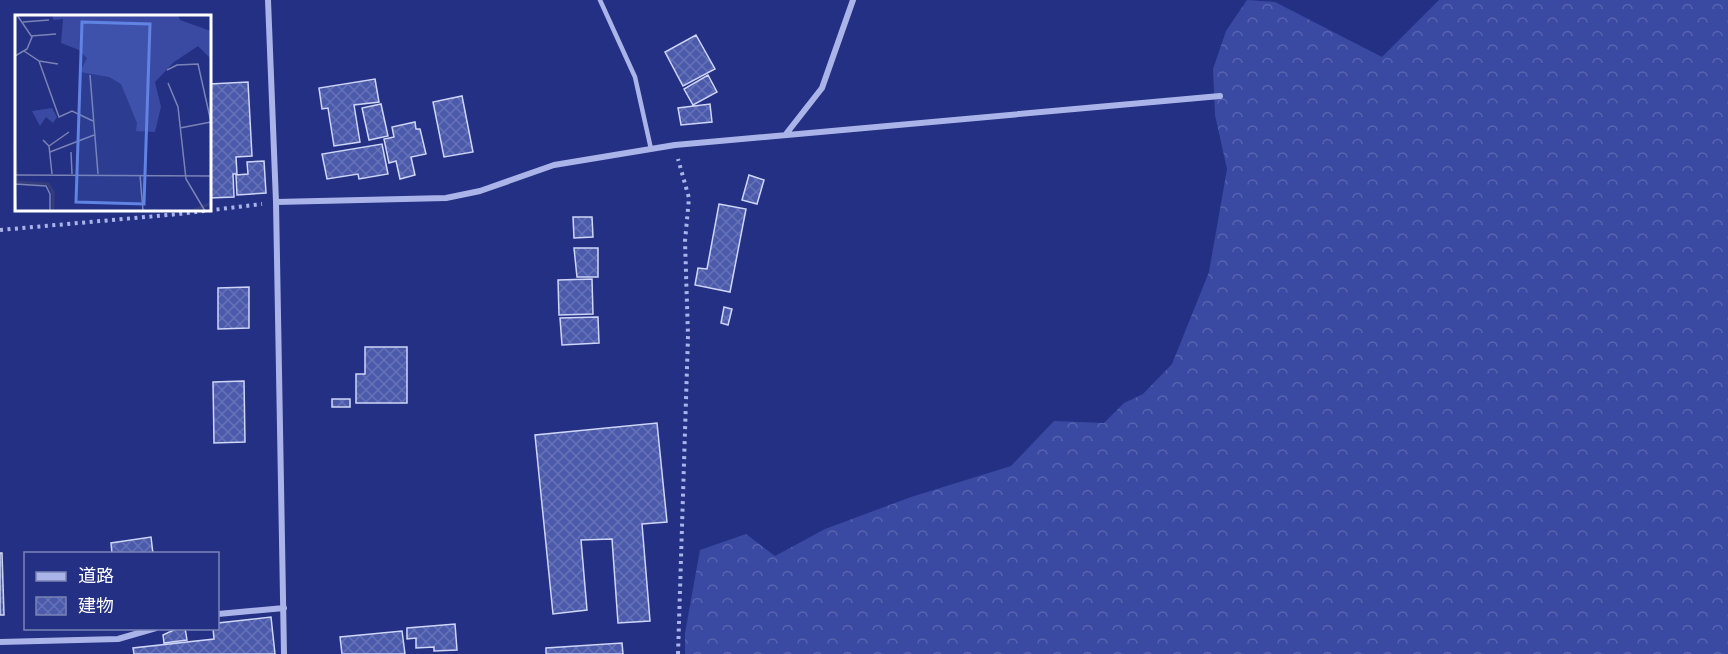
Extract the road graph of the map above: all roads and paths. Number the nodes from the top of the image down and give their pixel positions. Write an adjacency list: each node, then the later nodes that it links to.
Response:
1 (268, 0): 8 (street)
2 (600, 0): 7 (lane)
3 (853, 0): 5 (street)
4 (1220, 96): 5 (street)
5 (786, 134): 6 (street)
6 (675, 145): 7 (street); 17 (path)
7 (651, 149): 8 (street)
8 (276, 202): 9 (path); 12 (street)
9 (212, 210)
10 (195, 212): 11 (path)
11 (0, 230)
12 (284, 608): 13 (street); 16 (street)
13 (219, 614)
14 (149, 630): 15 (street)
15 (0, 642)
16 (284, 654)
17 (678, 654)

